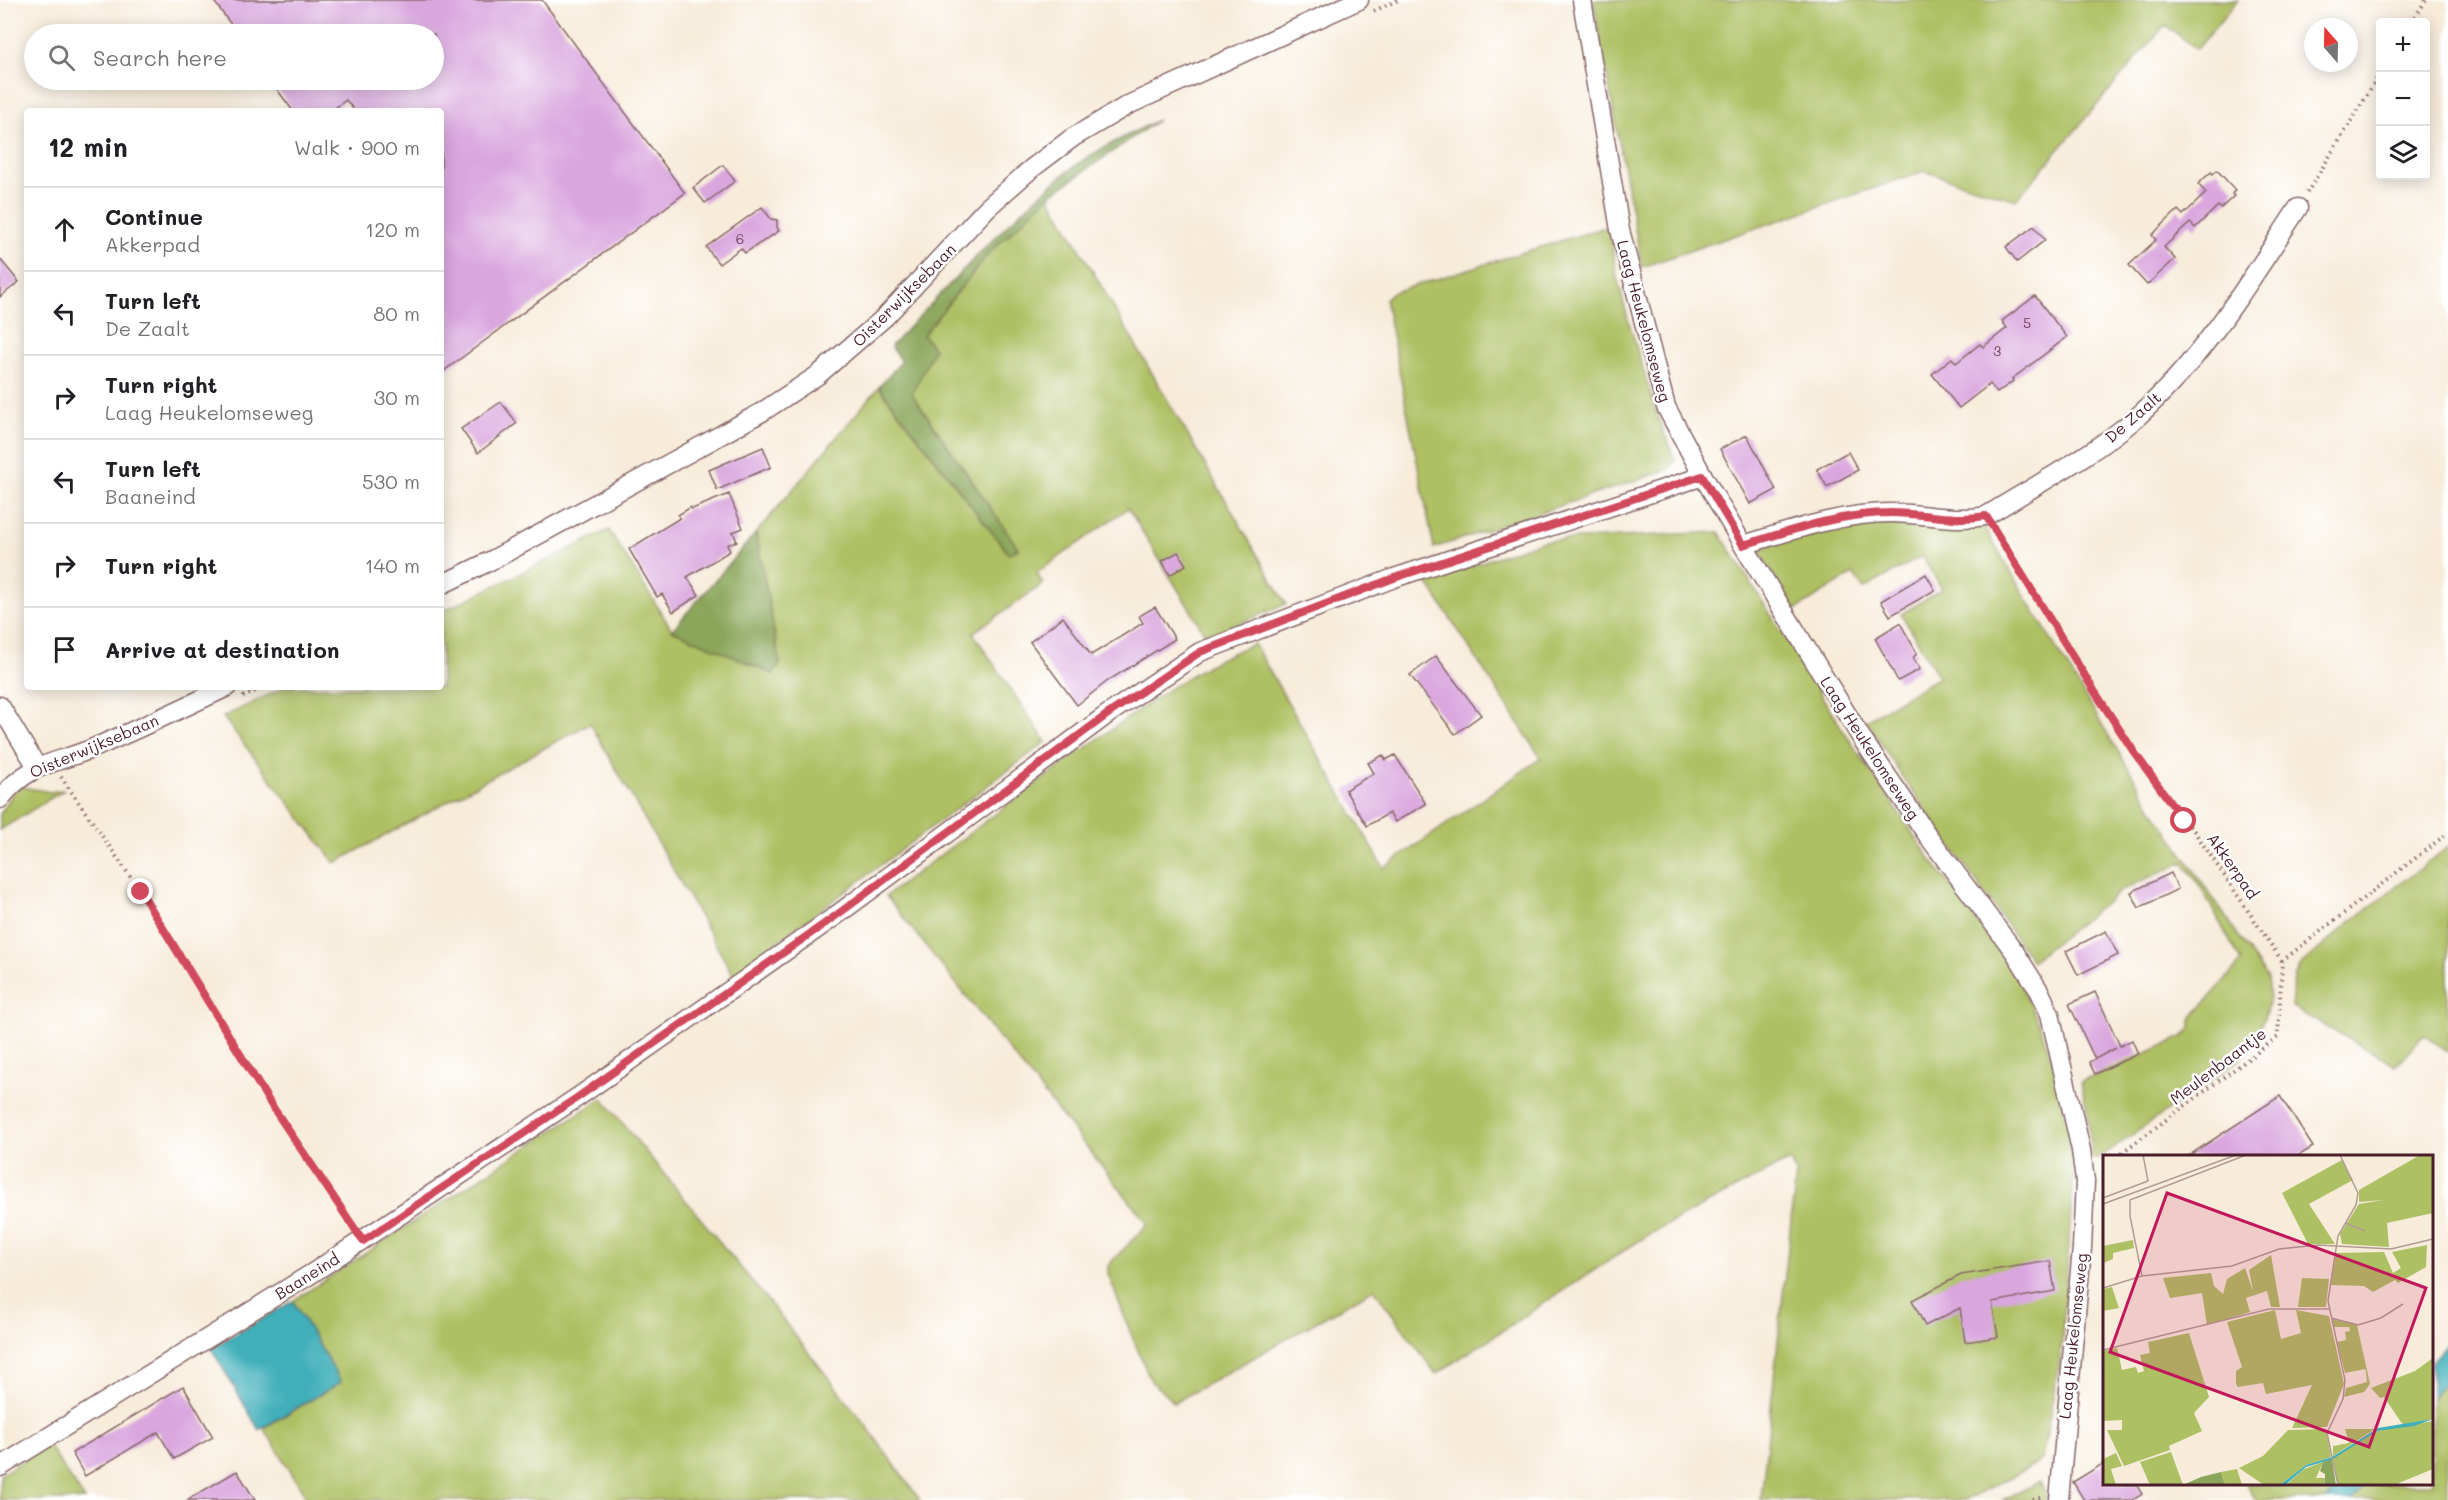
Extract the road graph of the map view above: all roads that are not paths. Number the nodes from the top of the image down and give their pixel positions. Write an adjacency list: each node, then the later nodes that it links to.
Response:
1 (1359, 0): 6 (street, Oisterwijksebaan)
2 (1582, 0): 4 (street, Laag Heukelomseweg)
3 (2298, 208): 5 (street, De Zaalt)
4 (1702, 476): 5 (street, Laag Heukelomseweg); 11 (street, Baaneind)
5 (1743, 545): 12 (street, Laag Heukelomseweg)
6 (444, 584)
7 (220, 690): 9 (street, Oisterwijksebaan)
8 (0, 706): 9 (street)
9 (37, 767): 10 (street, Oisterwijksebaan)
10 (0, 799)
11 (0, 1467)
12 (2059, 1500)

